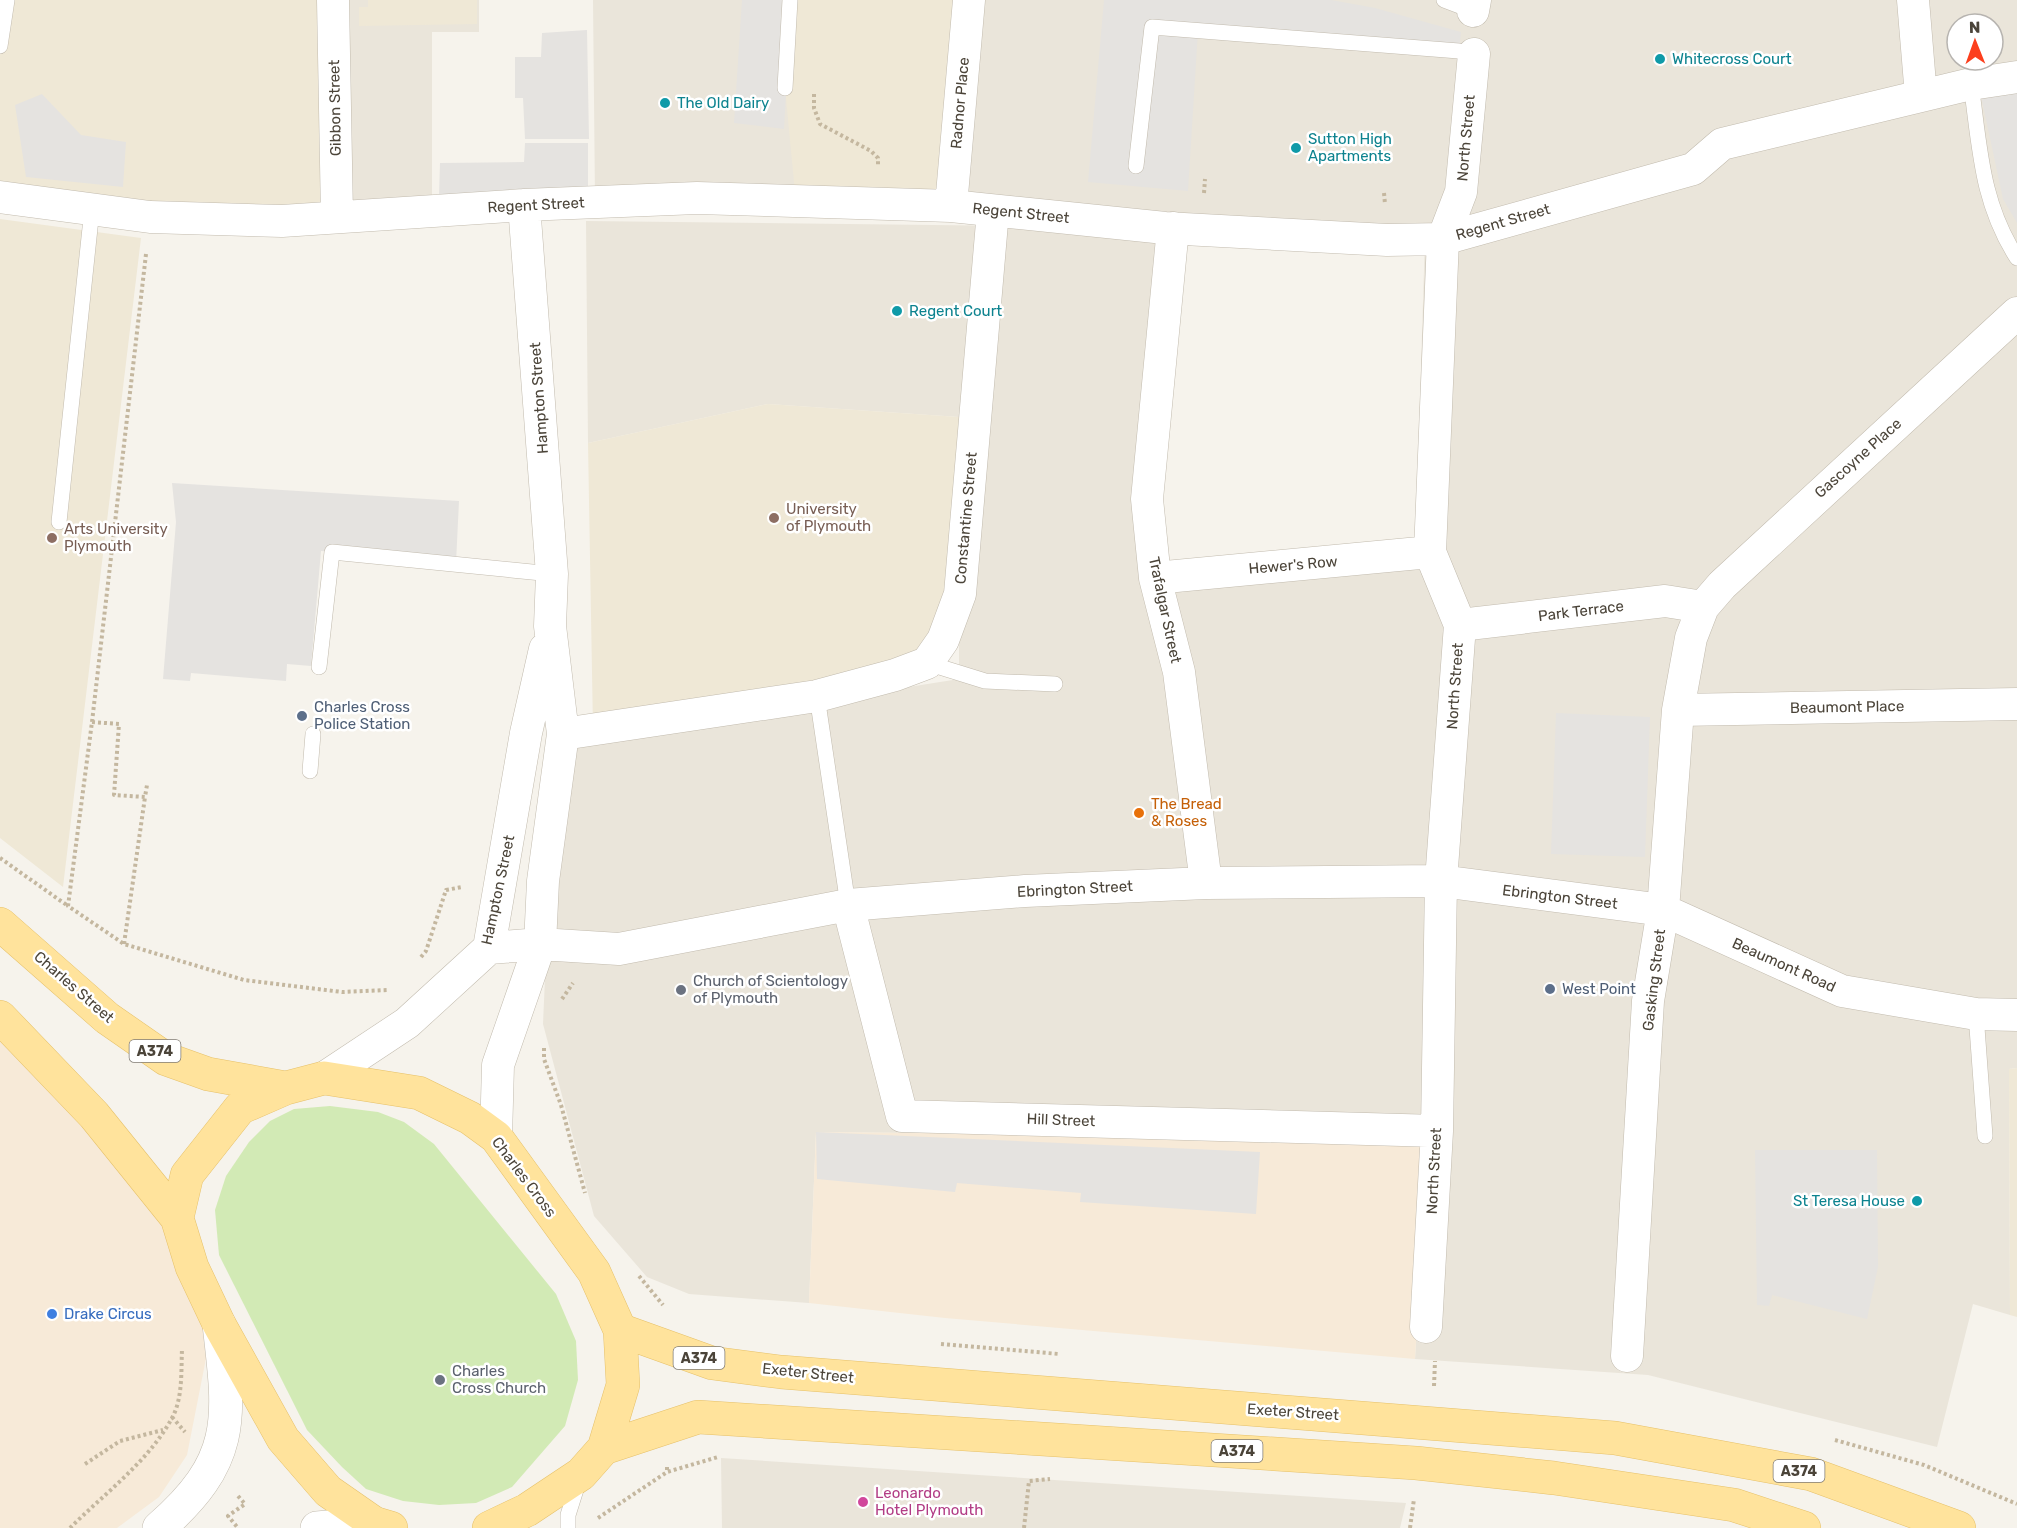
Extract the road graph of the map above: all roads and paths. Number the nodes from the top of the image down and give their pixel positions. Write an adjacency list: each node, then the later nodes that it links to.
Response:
1 (7, 0): 8 (lane)
2 (333, 0): 22 (street, Gibbon Street)
3 (790, 0): 13 (lane)
4 (969, 0): 19 (street, Radnor Place)
5 (1444, 0): 7 (lane)
6 (1913, 0): 14 (street)
7 (1474, 5)
8 (0, 46)
9 (1474, 54): 15 (lane); 25 (street, North Street)
10 (2017, 77): 12 (street, Regent Street)
11 (814, 84): 17 (path)
12 (1971, 84): 14 (street, Regent Street); 26 (lane)
13 (785, 88)
14 (1921, 96): 25 (street, Regent Street)
15 (1136, 166)
16 (0, 197): 20 (street, Regent Street)
17 (876, 204): 18 (street, Regent Street); 19 (street, Regent Street)
18 (524, 205): 22 (street, Regent Street); 30 (street, Hampton Street)
19 (951, 206): 21 (street, Regent Street)
20 (92, 209): 23 (street, Regent Street); 28 (lane)
21 (993, 211): 24 (street, Regent Street); 35 (street, Constantine Street)
22 (336, 216): 23 (street, Regent Street)
23 (150, 217): 41 (path)
24 (1173, 228): 25 (street, Regent Street); 31 (street, Trafalgar Street)
25 (1443, 239): 29 (street, North Street)
26 (2017, 258)
27 (2017, 313): 32 (street, Gascoyne Place)
28 (59, 522)
29 (1430, 552): 31 (street, Hewer's Row); 33 (street, North Street)
30 (552, 574): 34 (street, Hampton Street); 36 (lane)
31 (1155, 578): 50 (street, Trafalgar Street)
32 (1703, 607): 33 (street, Park Terrace); 40 (street, Gasking Street)
33 (1460, 625): 49 (street, North Street)
34 (550, 626): 43 (street, Hampton Street); 48 (street, Hampton Street)
35 (927, 663): 37 (lane); 38 (street)
36 (319, 667)
37 (1055, 684)
38 (817, 696): 43 (street); 51 (lane)
39 (2017, 704): 40 (street, Beaumont Place)
40 (1677, 710): 53 (street, Gasking Street)
41 (92, 722): 46 (path); 52 (path)
42 (313, 734): 44 (lane)
43 (563, 734): 56 (street, Hampton Street)
44 (310, 771)
45 (147, 785): 46 (path)
46 (145, 797): 55 (path)
47 (0, 858): 52 (path)
48 (502, 877): 57 (street, Hampton Street); 59 (path)
49 (1441, 881): 50 (street, Ebrington Street); 53 (street, Ebrington Street); 68 (street, North Street)
50 (1206, 883): 51 (street, Ebrington Street)
51 (848, 905): 58 (street, Ebrington Street); 68 (street, Hill Street)
52 (68, 906): 55 (path)
53 (1663, 910): 62 (street, Beaumont Road); 79 (street, Gasking Street)
54 (0, 924): 67 (main road, Charles Street / A374)
55 (124, 944): 60 (path)
56 (540, 944): 57 (street, Ebrington Street); 58 (street, Ebrington Street); 70 (street, Hampton Street)
57 (489, 948): 66 (street, Hampton Street)
58 (619, 949): 61 (path)
59 (414, 966)
60 (396, 989)
61 (557, 1005)
62 (1976, 1014): 63 (street, Beaumont Road); 69 (lane)
63 (2017, 1016)
64 (0, 1017): 72 (main road)
65 (544, 1047): 71 (path)
66 (324, 1078): 67 (main road, Charles Cross / A374); 70 (main road, Charles Cross / A374)
67 (286, 1088): 72 (main road, Charles Cross / A374)
68 (1437, 1131): 76 (street, North Street)
69 (1985, 1136)
70 (496, 1137): 77 (main road, Charles Cross / A374)
71 (586, 1196)
72 (177, 1218): 75 (main road)
73 (635, 1271): 74 (path)
74 (673, 1309)
75 (219, 1324): 89 (main road); 91 (street)
76 (1426, 1327)
77 (620, 1330): 82 (main road, Charles Cross / A374); 97 (main road, Exeter Street / A374)
78 (182, 1346): 80 (path)
79 (1627, 1356)
80 (163, 1430): 83 (path); 90 (path)
81 (1832, 1439): 87 (path)
82 (604, 1448): 85 (main road, Charles Cross / A374); 96 (main road, A374)
83 (85, 1464)
84 (667, 1472): 88 (path)
85 (581, 1474): 93 (main road, Charles Cross / A374); 94 (lane)
86 (1052, 1479): 95 (path)
87 (2017, 1504)
88 (596, 1520)
89 (385, 1527): 92 (street)
90 (70, 1528)
91 (159, 1528)
92 (317, 1528)
93 (489, 1528)
94 (568, 1528)
95 (1024, 1528)
96 (1804, 1528)
97 (1959, 1528)

